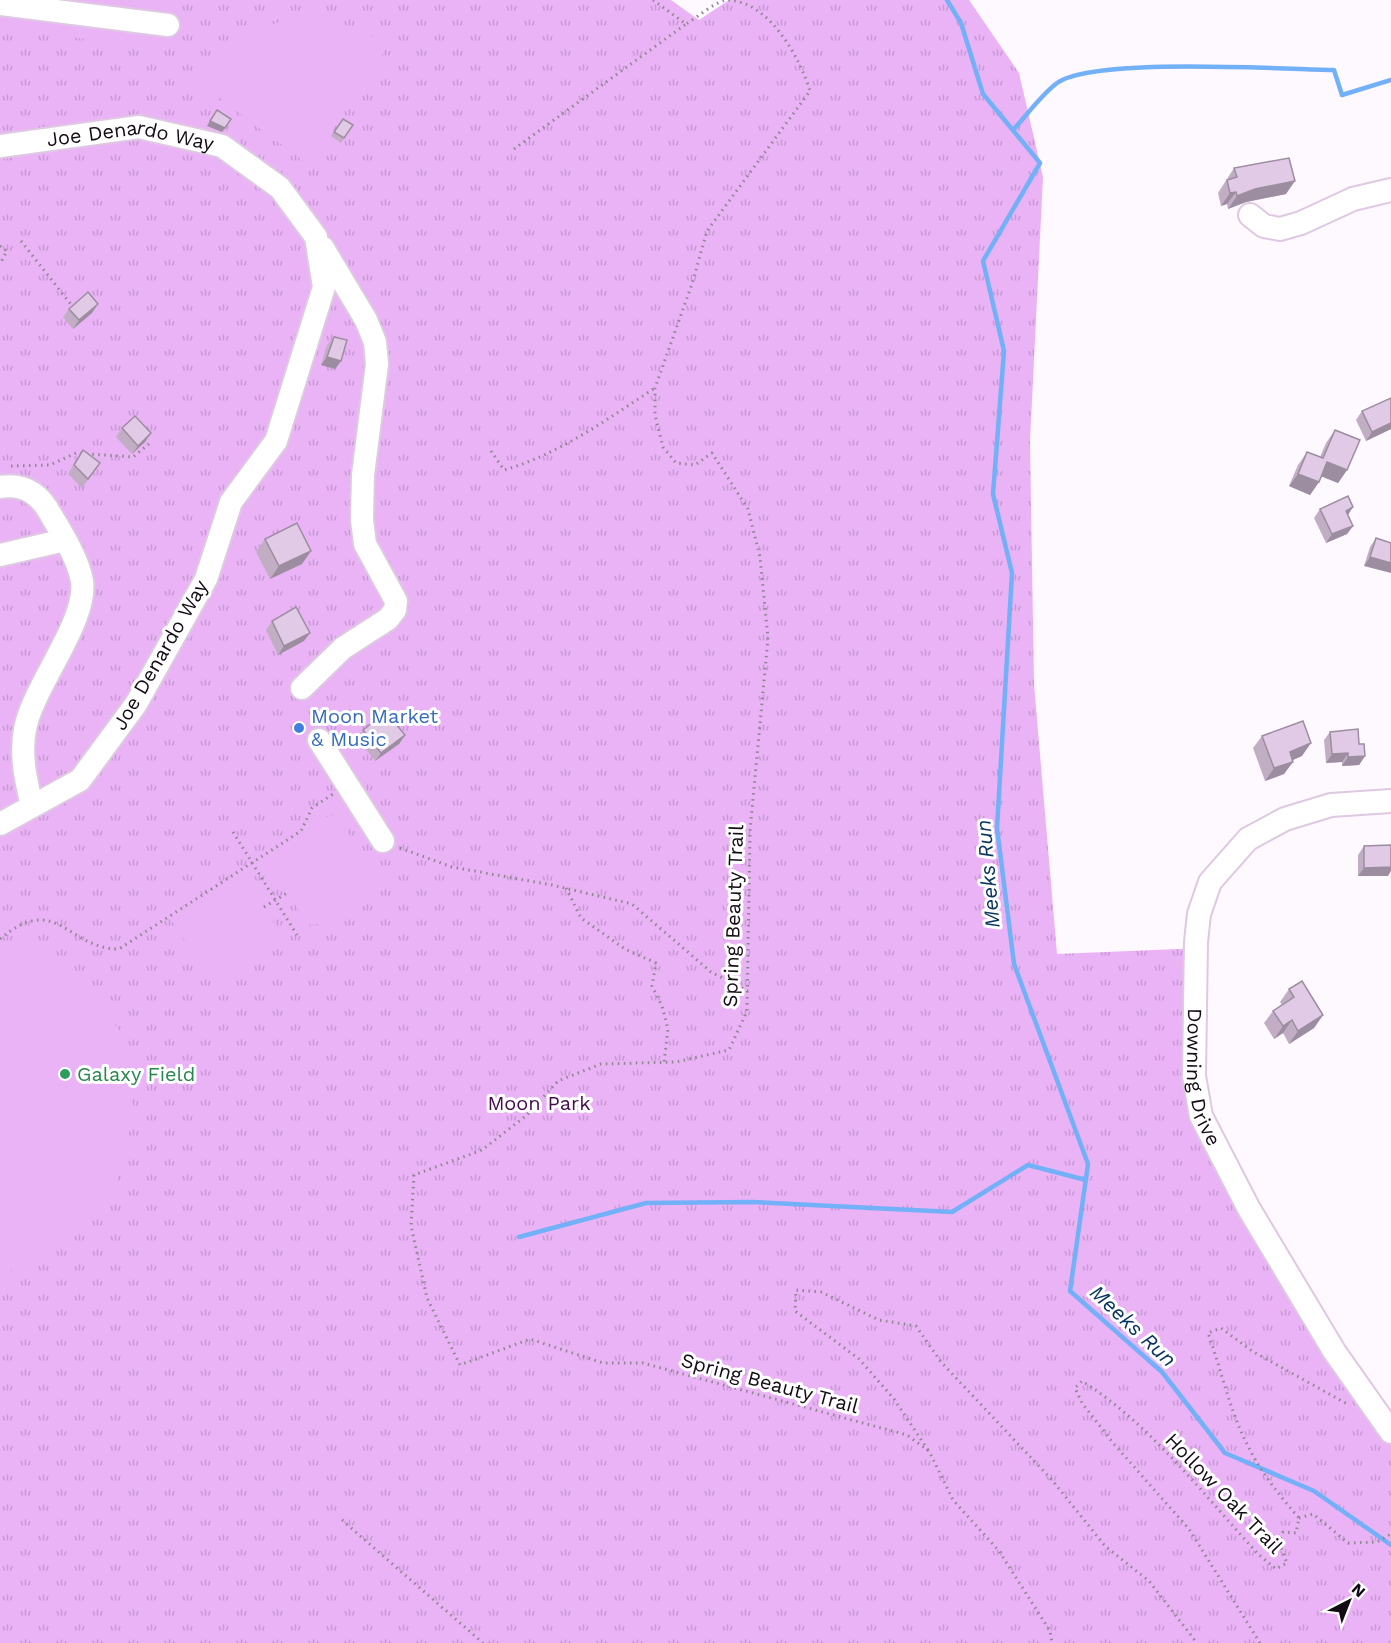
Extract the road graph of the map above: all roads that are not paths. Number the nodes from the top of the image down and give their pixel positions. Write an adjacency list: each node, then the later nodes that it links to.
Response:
1 (0, 4): 2 (street)
2 (168, 25)
3 (0, 146): 6 (street, Joe Denardo Way)
4 (1391, 190): 5 (street)
5 (1250, 215)
6 (316, 237): 10 (street); 13 (street, Joe Denardo Way)
7 (4, 477): 8 (street)
8 (65, 540): 9 (street); 13 (street)
9 (0, 555)
10 (302, 688)
11 (319, 740): 15 (street)
12 (1391, 801): 16 (street, Downing Drive)
13 (32, 806): 14 (street, Joe Denardo Way)
14 (0, 824)
15 (382, 841)
16 (1391, 1432)

